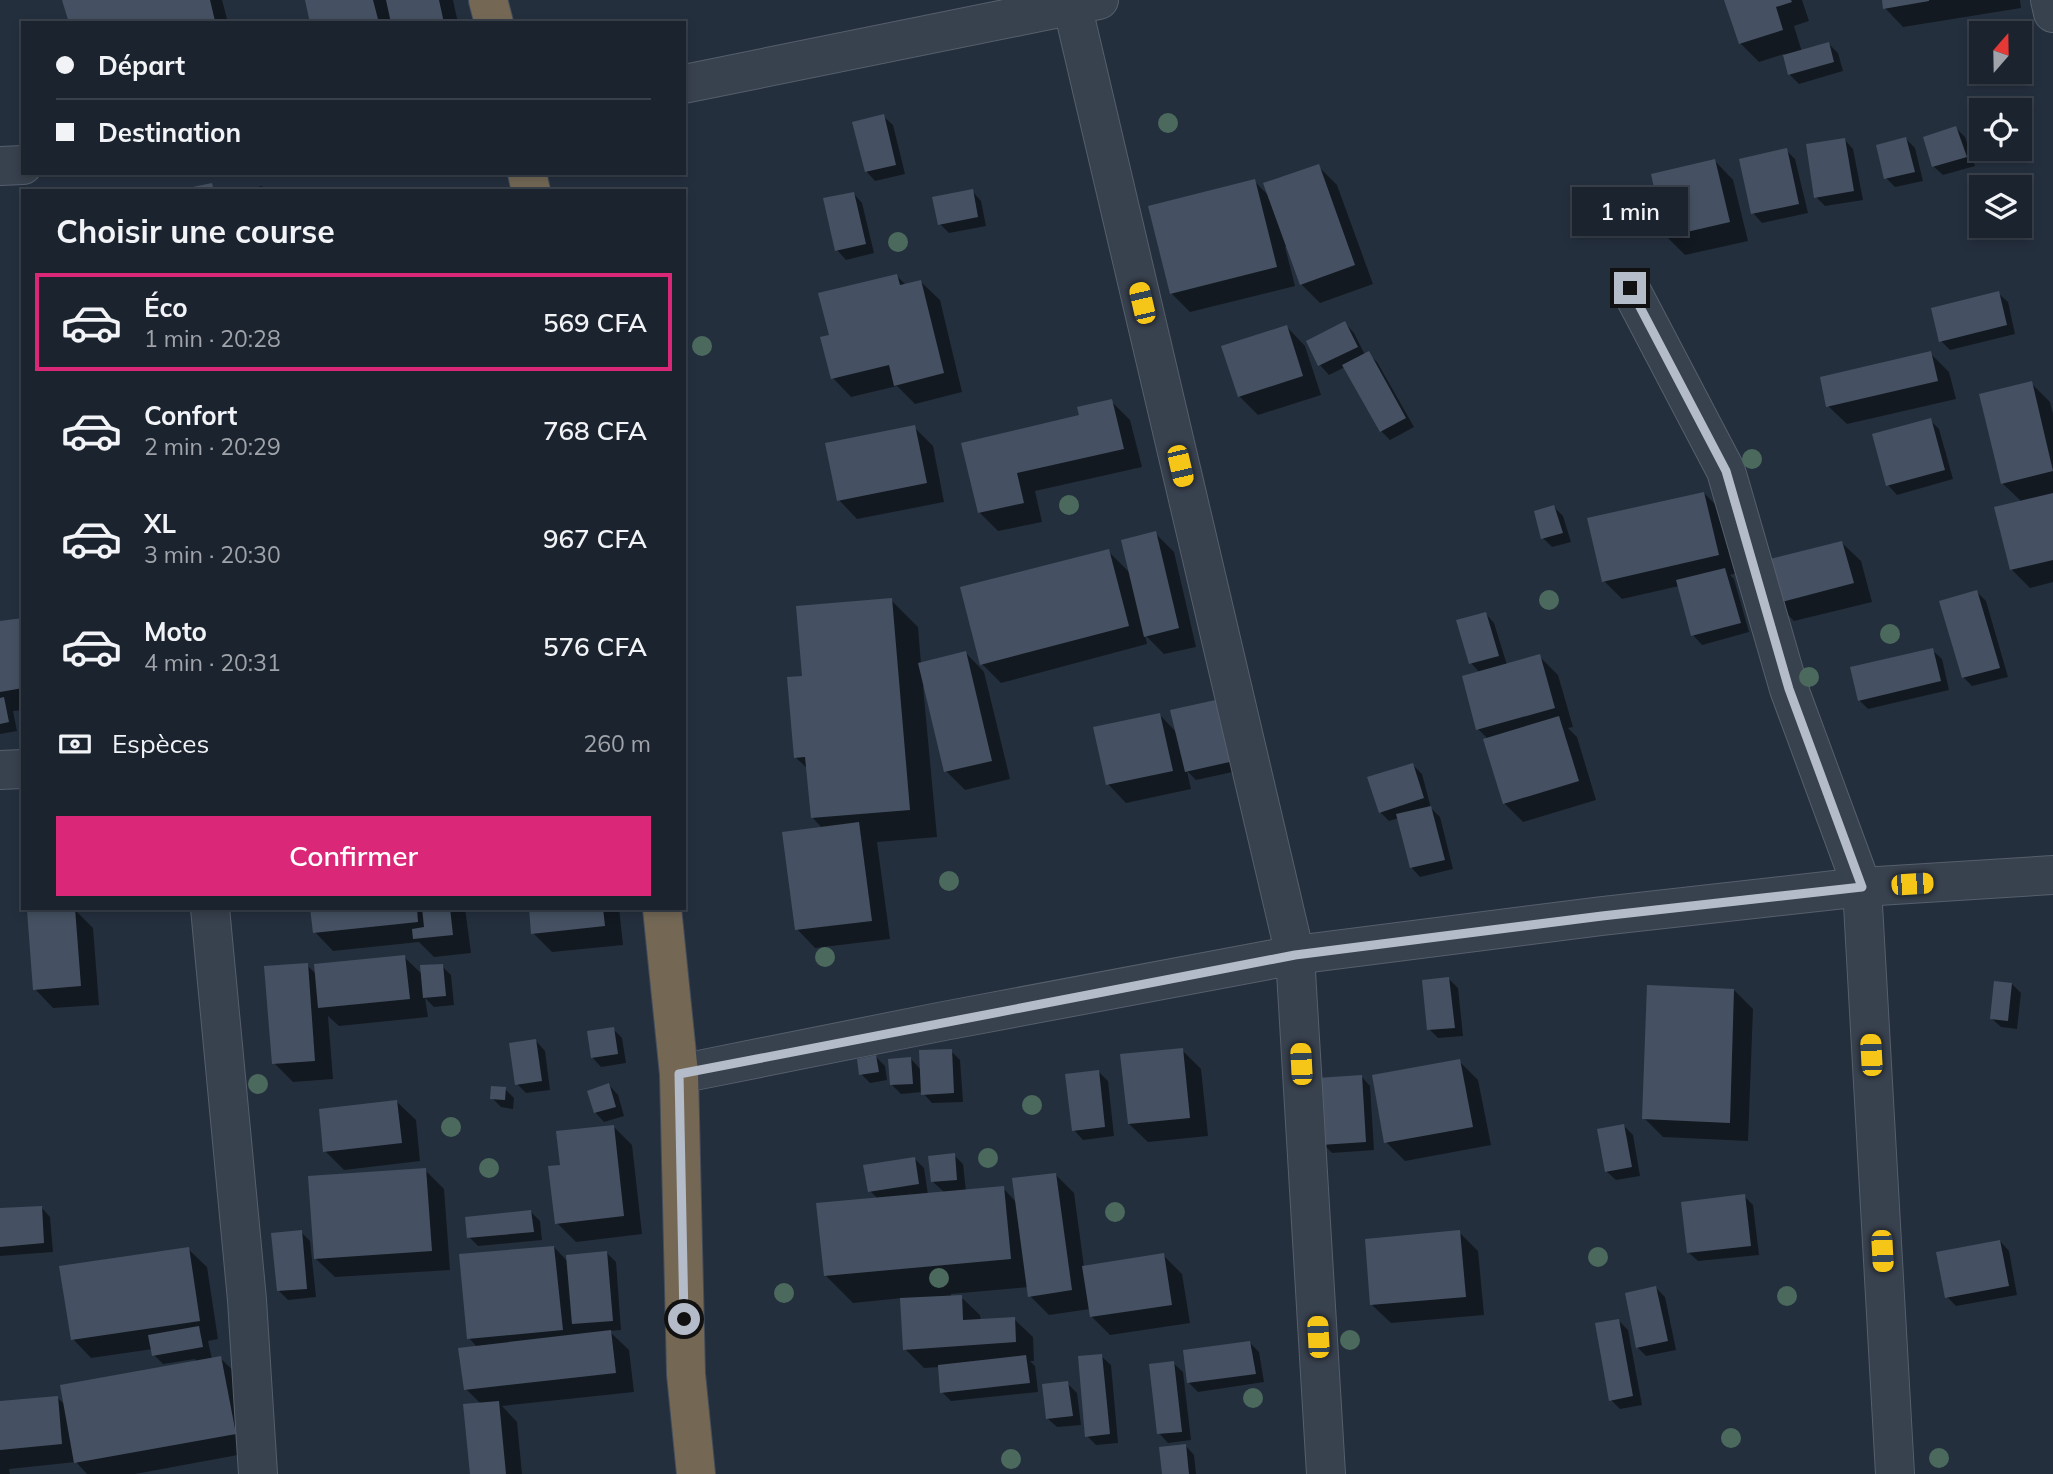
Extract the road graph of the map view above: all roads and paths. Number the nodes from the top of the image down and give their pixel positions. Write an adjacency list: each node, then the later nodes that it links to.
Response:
1 (488, 0): 5 (highway)
2 (2050, 0): 4 (street)
3 (1080, 2): 6 (street); 16 (street)
4 (2053, 13)
5 (493, 21)
6 (686, 84)
7 (21, 165): 8 (street)
8 (0, 166)
9 (1630, 288): 13 (street)
10 (21, 769): 11 (street)
11 (0, 770)
12 (2053, 875): 13 (street)
13 (1862, 887): 16 (street); 21 (street)
14 (210, 910): 18 (street)
15 (662, 910): 17 (highway)
16 (1295, 955): 17 (street); 20 (street)
17 (679, 1074): 19 (highway)
18 (258, 1474)
19 (696, 1474)
20 (1326, 1474)
21 (1895, 1474)

